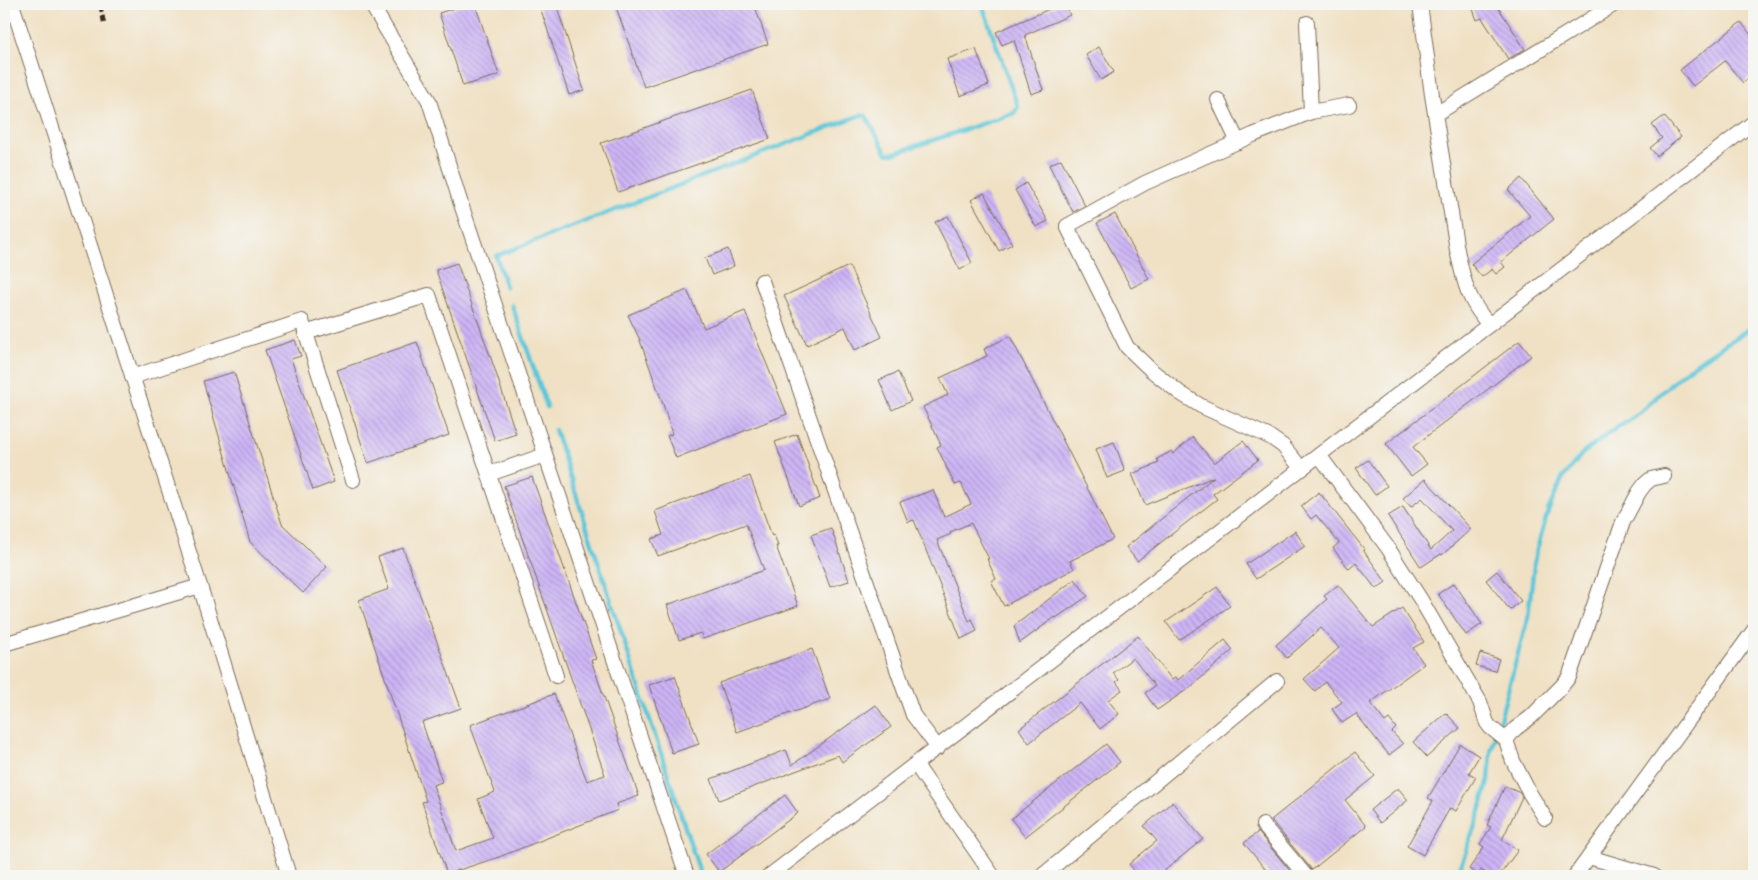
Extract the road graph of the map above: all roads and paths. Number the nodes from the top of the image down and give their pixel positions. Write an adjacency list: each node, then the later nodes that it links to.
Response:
1 (12, 4): 15 (street)
2 (372, 4): 16 (street)
3 (1420, 4): 9 (street)
4 (1615, 4): 9 (street)
5 (1307, 23): 8 (street)
6 (1218, 100): 11 (street)
7 (1349, 105): 8 (street)
8 (1310, 112): 11 (street)
9 (1436, 114): 13 (street)
10 (1754, 122): 13 (street)
11 (1238, 142): 18 (street)
12 (762, 281): 28 (street)
13 (1489, 325): 17 (street)
14 (305, 333): 15 (street); 19 (street); 21 (street)
15 (132, 376): 22 (street)
16 (545, 455): 19 (street); 35 (street)
17 (1319, 455): 18 (street); 27 (street)
18 (1302, 469): 28 (street)
19 (489, 474): 25 (street)
20 (1664, 476): 27 (street)
21 (353, 480)
22 (200, 586): 24 (street); 34 (street)
23 (1754, 630): 32 (street)
24 (4, 644)
25 (556, 676)
26 (1277, 681): 33 (street)
27 (1506, 740): 30 (street)
28 (938, 748): 29 (street)
29 (916, 765): 36 (street); 37 (street)
30 (1545, 818)
31 (1263, 825): 38 (street)
32 (1589, 857): 39 (street); 40 (street)
33 (1050, 874)
34 (290, 876)
35 (687, 876)
36 (769, 876)
37 (993, 876)
38 (1304, 876)
39 (1575, 876)
40 (1654, 876)

